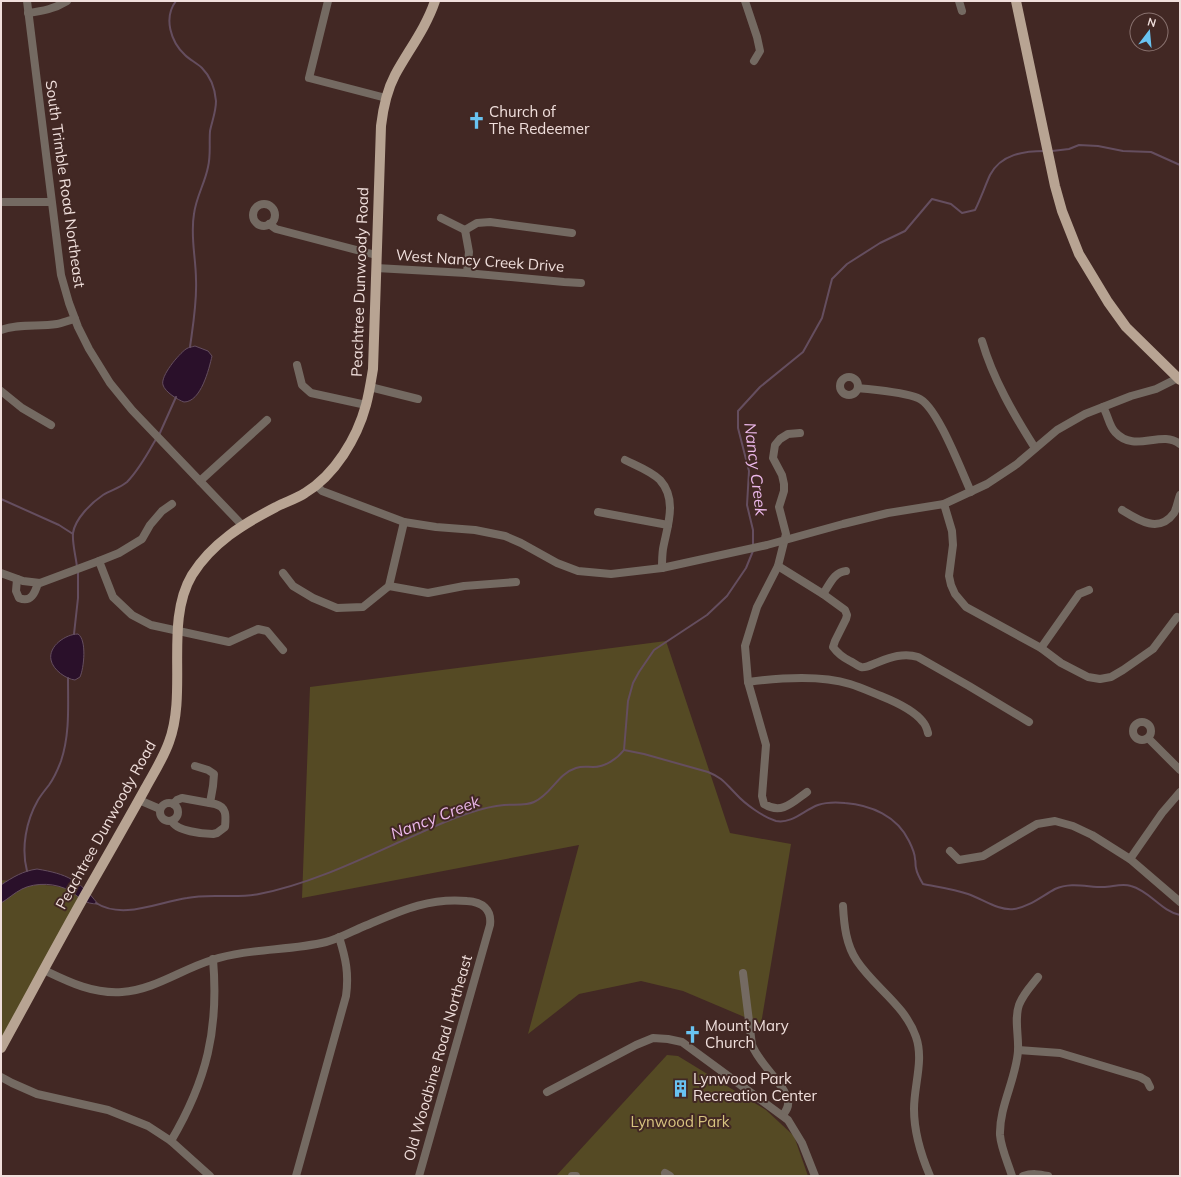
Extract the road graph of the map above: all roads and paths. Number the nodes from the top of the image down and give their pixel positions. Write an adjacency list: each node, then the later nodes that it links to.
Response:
1 (27, 1): 9 (street, South Trimble Road Northeast)
2 (67, 1): 9 (street)
3 (328, 1): 11 (street)
4 (435, 1): 11 (main road, Peachtree Dunwoody Road)
5 (745, 1): 10 (street)
6 (959, 1): 8 (street)
7 (1016, 1): 26 (main road)
8 (962, 11)
9 (28, 13): 13 (street, South Trimble Road Northeast)
10 (754, 61)
11 (386, 98): 18 (main road, Peachtree Dunwoody Road)
12 (1, 202): 13 (street)
13 (51, 202): 22 (street, South Trimble Road Northeast)
14 (441, 218): 16 (street)
15 (269, 224): 18 (street)
16 (465, 230): 17 (street); 20 (street)
17 (572, 233)
18 (376, 255): 19 (main road, Peachtree Dunwoody Road)
19 (376, 268): 20 (street, West Nancy Creek Drive); 27 (main road, Peachtree Dunwoody Road)
20 (467, 273): 21 (street, West Nancy Creek Drive)
21 (581, 283)
22 (75, 319): 23 (street); 39 (street, South Trimble Road Northeast)
23 (1, 330)
24 (982, 341): 37 (street)
25 (297, 365): 31 (street)
26 (1179, 379): 32 (street)
27 (370, 387): 30 (street); 31 (main road, Peachtree Dunwoody Road)
28 (858, 388): 41 (street)
29 (1, 391): 34 (street)
30 (418, 400)
31 (366, 406): 40 (main road, Peachtree Dunwoody Road)
32 (1103, 407): 36 (street); 37 (street)
33 (267, 420): 39 (street)
34 (51, 425)
35 (800, 433): 50 (street)
36 (1180, 444)
37 (1035, 448): 41 (street)
38 (625, 460): 49 (street)
39 (200, 481): 48 (street, South Trimble Road Northeast)
40 (316, 485): 47 (street); 48 (main road, Peachtree Dunwoody Road)
41 (971, 492): 44 (street)
42 (1180, 495): 45 (street)
43 (172, 504): 51 (street)
44 (944, 504): 50 (street); 65 (street)
45 (1122, 510)
46 (598, 512): 49 (street)
47 (404, 522): 53 (street); 60 (street)
48 (242, 525): 64 (main road, Peachtree Dunwoody Road)
49 (668, 525): 53 (street)
50 (784, 540): 52 (street); 53 (street)
51 (99, 561): 59 (street); 64 (street)
52 (778, 566): 62 (street); 67 (street)
53 (662, 568)
54 (846, 571): 62 (street)
55 (1, 573): 57 (street)
56 (283, 573): 60 (street)
57 (17, 579): 59 (street); 59 (street)
58 (516, 582): 60 (street)
59 (38, 583)
60 (389, 586)
61 (1089, 590): 65 (street)
62 (823, 594): 68 (street)
63 (1178, 617): 65 (street)
64 (178, 632): 66 (street); 75 (main road, Peachtree Dunwoody Road)
65 (1041, 648)
66 (283, 650)
67 (748, 682): 69 (street); 73 (street)
68 (1029, 722)
69 (928, 733)
70 (1148, 738): 72 (street)
71 (195, 766): 76 (street)
72 (1180, 770)
73 (807, 792)
74 (1180, 792): 81 (street)
75 (139, 800): 78 (street); 86 (main road, Peachtree Dunwoody Road)
76 (210, 803): 77 (street); 79 (street)
77 (173, 804): 78 (street); 79 (street)
78 (160, 809): 79 (street)
79 (172, 821)
80 (950, 851): 81 (street)
81 (1130, 859): 82 (street)
82 (1180, 902)
83 (843, 906): 102 (street)
84 (339, 937): 85 (street); 97 (street); 98 (street, Old Woodbine Road Northeast)
85 (213, 959): 86 (street); 95 (street)
86 (44, 970): 89 (main road, Peachtree Dunwoody Road)
87 (743, 973): 94 (street)
88 (1038, 977): 90 (street)
89 (1, 1048)
90 (1018, 1050): 92 (street); 103 (street)
91 (1, 1077): 95 (street)
92 (1150, 1087)
93 (547, 1092): 94 (street)
94 (783, 1115): 101 (street)
95 (171, 1141): 96 (street)
96 (210, 1176)
97 (296, 1176)
98 (419, 1176)
99 (572, 1176): 100 (street)
100 (576, 1176)
101 (815, 1176)
102 (930, 1176)
103 (1012, 1176)
104 (1023, 1176): 105 (street)
105 (1048, 1176)

